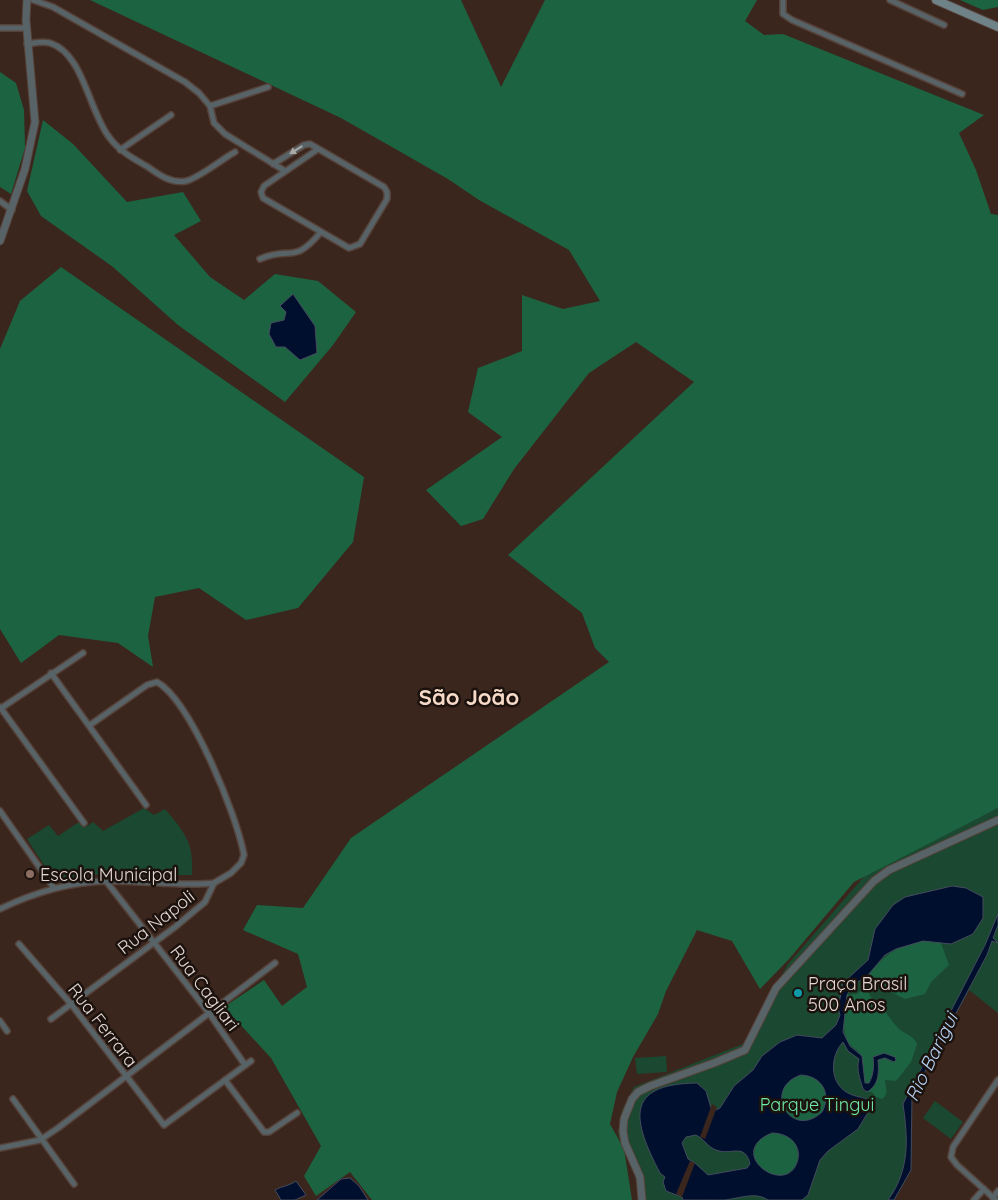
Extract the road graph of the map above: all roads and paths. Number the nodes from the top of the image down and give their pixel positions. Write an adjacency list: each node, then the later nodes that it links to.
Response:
1 (27, 0): 11 (street)
2 (33, 0): 15 (street)
3 (783, 0): 14 (street)
4 (890, 0): 8 (street)
5 (936, 0): 6 (main road)
6 (968, 14): 7 (main road); 9 (main road)
7 (998, 22)
8 (944, 25)
9 (998, 27)
10 (0, 28): 11 (street)
11 (26, 28): 12 (street)
12 (27, 44): 18 (street); 23 (street)
13 (268, 87): 15 (street)
14 (962, 94)
15 (210, 106): 20 (street)
16 (171, 115): 18 (street)
17 (318, 149): 20 (street, one-way to 20); 21 (street); 24 (street)
18 (120, 150): 19 (street)
19 (235, 152)
20 (273, 164): 21 (street)
21 (285, 171): 24 (street)
22 (0, 201): 23 (street)
23 (12, 210): 25 (street)
24 (321, 232): 26 (street)
25 (0, 241)
26 (260, 259)
27 (83, 653): 28 (street)
28 (52, 673): 29 (street); 30 (street)
29 (0, 708): 34 (street)
30 (90, 725): 31 (street); 36 (street, Rua Napoli)
31 (146, 805)
32 (0, 811): 37 (street)
33 (998, 820): 60 (street)
34 (84, 823)
35 (106, 881): 36 (street); 37 (street); 39 (street, Rua Cagliari)
36 (214, 883): 39 (street, Rua Napoli)
37 (54, 888): 38 (street)
38 (0, 909)
39 (153, 943): 42 (street, Rua Napoli); 43 (street, Rua Cagliari)
40 (19, 944): 42 (street, Rua Ferrara)
41 (275, 964): 43 (street)
42 (71, 1004): 44 (street, Rua Napoli); 49 (street, Rua Ferrara)
43 (209, 1013): 48 (street, Rua Cagliari); 49 (street)
44 (51, 1019)
45 (0, 1022): 46 (street)
46 (7, 1031)
47 (250, 1061): 48 (street)
48 (245, 1065): 50 (street)
49 (126, 1075): 50 (street, Rua Ferrara); 54 (street)
50 (225, 1080): 53 (street)
51 (998, 1081): 57 (street)
52 (13, 1100): 54 (street)
53 (297, 1114)
54 (40, 1140): 55 (street); 56 (street)
55 (0, 1148)
56 (74, 1184)
57 (984, 1189): 59 (street); 61 (street)
58 (998, 1191): 59 (street)
59 (995, 1199)
60 (642, 1200)
61 (974, 1200)

